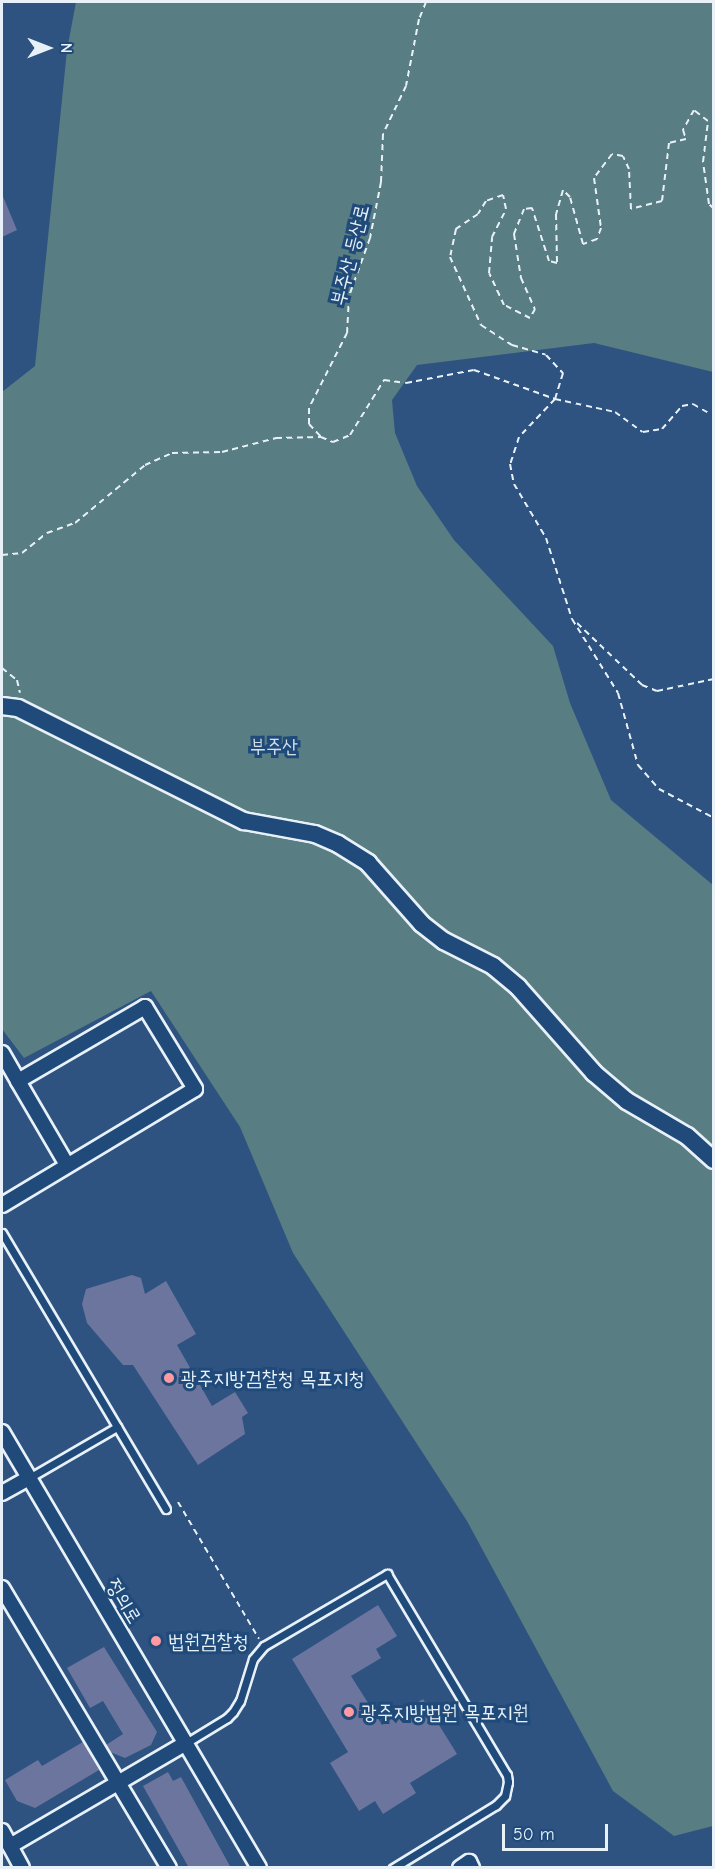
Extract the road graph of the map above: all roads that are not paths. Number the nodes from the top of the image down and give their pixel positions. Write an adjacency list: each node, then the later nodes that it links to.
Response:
1 (10, 707): 4 (street)
2 (2, 1053): 3 (street)
3 (18, 1081): 5 (street); 5 (street)
4 (714, 1160)
5 (68, 1166): 6 (street)
6 (2, 1205)
7 (2, 1233): 8 (lane)
8 (117, 1427): 10 (lane); 12 (lane)
9 (2, 1432): 10 (street, 정의로)
10 (29, 1478): 11 (street); 14 (street, 정의로)
11 (2, 1493)
12 (166, 1509)
13 (2, 1587): 15 (street)
14 (186, 1743): 15 (street); 20 (street, 정의로); 21 (lane)
15 (118, 1783): 17 (street); 19 (street)
16 (2, 1831): 17 (street)
17 (10, 1846): 18 (street)
18 (22, 1868)
19 (169, 1868)
20 (259, 1868)
21 (393, 1868)
22 (460, 1868): 23 (street)
23 (472, 1868)

